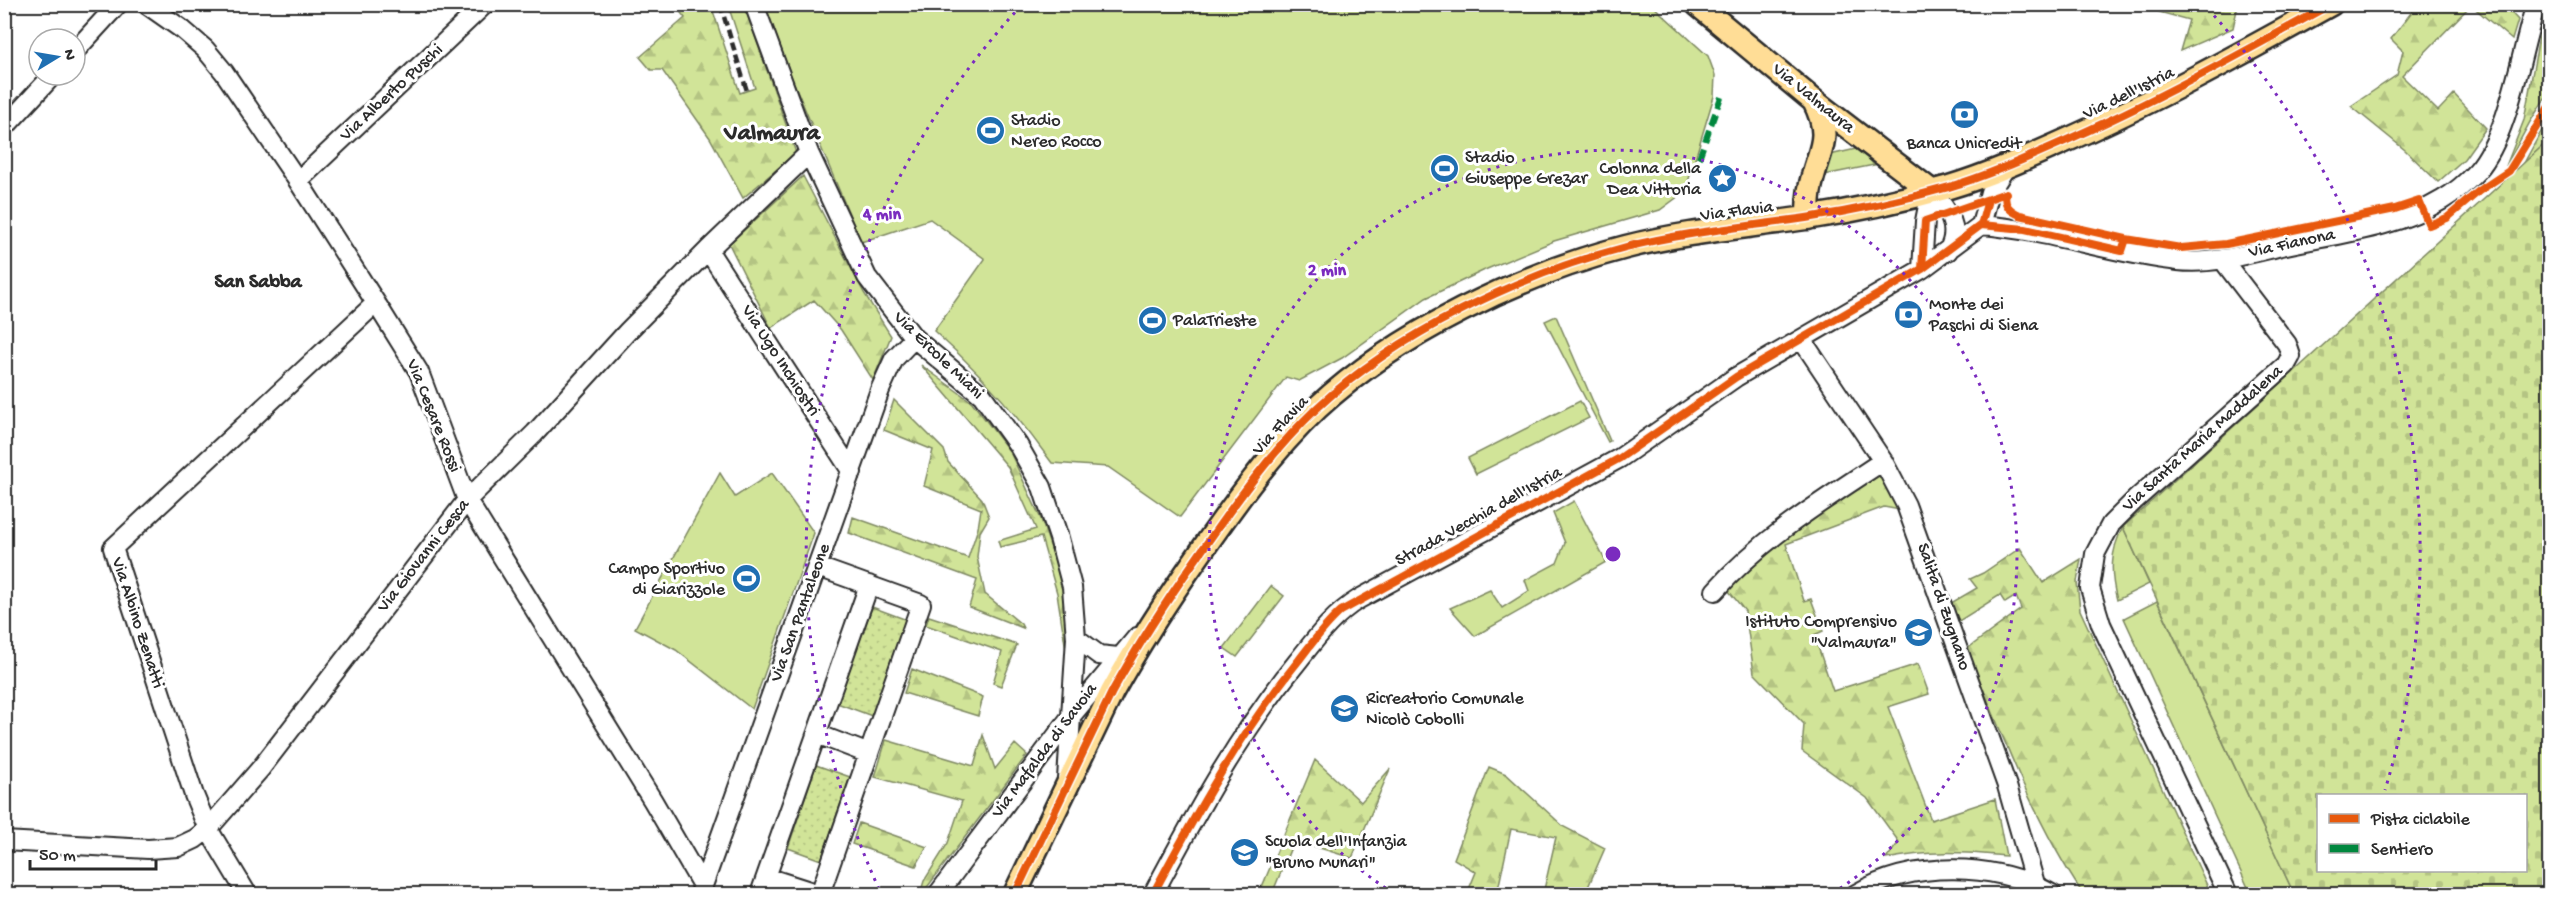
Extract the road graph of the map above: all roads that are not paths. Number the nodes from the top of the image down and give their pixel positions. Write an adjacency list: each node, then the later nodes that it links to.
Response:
1 (118, 4): 8 (street)
2 (146, 4): 14 (street, Via Cesare Rossi)
3 (485, 4): 14 (street, Via Alberto Puschi)
4 (754, 4): 12 (street, Via Ercole Miani)
5 (1697, 4): 10 (main road, Via Valmaura)
6 (2331, 4): 13 (main road, Via dell'Istria)
7 (2536, 4): 20 (street, Via Fianona)
8 (87, 38)
9 (42, 87): 11 (street)
10 (1814, 101): 15 (main road, Via Valmaura); 16 (main road)
11 (4, 128)
12 (809, 153): 18 (street, Via Giovanni Cesca); 23 (street, Via Ercole Miani)
13 (2006, 167): 15 (main road, Via dell'Istria); 17 (street)
14 (298, 181): 22 (street, Via Cesare Rossi)
15 (1932, 191): 16 (main road, Via Flavia); 19 (street); 21 (street)
16 (1808, 218): 31 (main road, Via Flavia)
17 (1982, 225): 19 (street, Strada Vecchia dell'Istria); 20 (street, Via Fianona)
18 (708, 250): 26 (street, Via Ugo Inchiostri); 27 (street, Via Giovanni Cesca)
19 (1948, 251): 21 (street, Strada Vecchia dell'Istria)
20 (2222, 259): 50 (street, Via Santa Maria Maddalena)
21 (1922, 268): 24 (street, Strada Vecchia dell'Istria)
22 (376, 303): 27 (street, Via Cesare Rossi); 38 (street, Via Albino Zenatti)
23 (914, 338): 26 (street, Via San Pantaleone); 32 (street, Via Ercole Miani)
24 (1802, 340): 25 (street, Salita di Zugnano); 48 (street, Strada Vecchia dell'Istria)
25 (1883, 461): 30 (street); 42 (street, Salita di Zugnano)
26 (852, 472): 28 (street, Via San Pantaleone)
27 (467, 500): 38 (street, Via Giovanni Cesca); 41 (street, Via Cesare Rossi)
28 (818, 567): 29 (street); 41 (street, Via San Pantaleone)
29 (869, 585): 35 (street); 36 (street)
30 (1715, 591)
31 (1158, 613): 33 (street, Via Mafalda di Savoia); 37 (main road, Via Flavia)
32 (1076, 638): 33 (street); 34 (street, Via Ercole Miani)
33 (1118, 657): 34 (street, Via Mafalda di Savoia)
34 (1072, 715): 37 (street, Via Ercole Miani); 46 (street, Via Mafalda di Savoia)
35 (817, 734): 36 (street); 40 (street)
36 (869, 754): 45 (street)
37 (1067, 788): 47 (main road, Via Flavia)
38 (208, 829): 39 (street, Via Giovanni Cesca); 43 (street, Via Albino Zenatti)
39 (4, 840)
40 (766, 877): 44 (street); 45 (street)
41 (701, 891)
42 (2042, 892): 49 (street)
43 (248, 894)
44 (760, 894)
45 (819, 894)
46 (938, 894)
47 (1015, 894)
48 (1153, 894)
49 (1856, 894)
50 (2228, 894)

